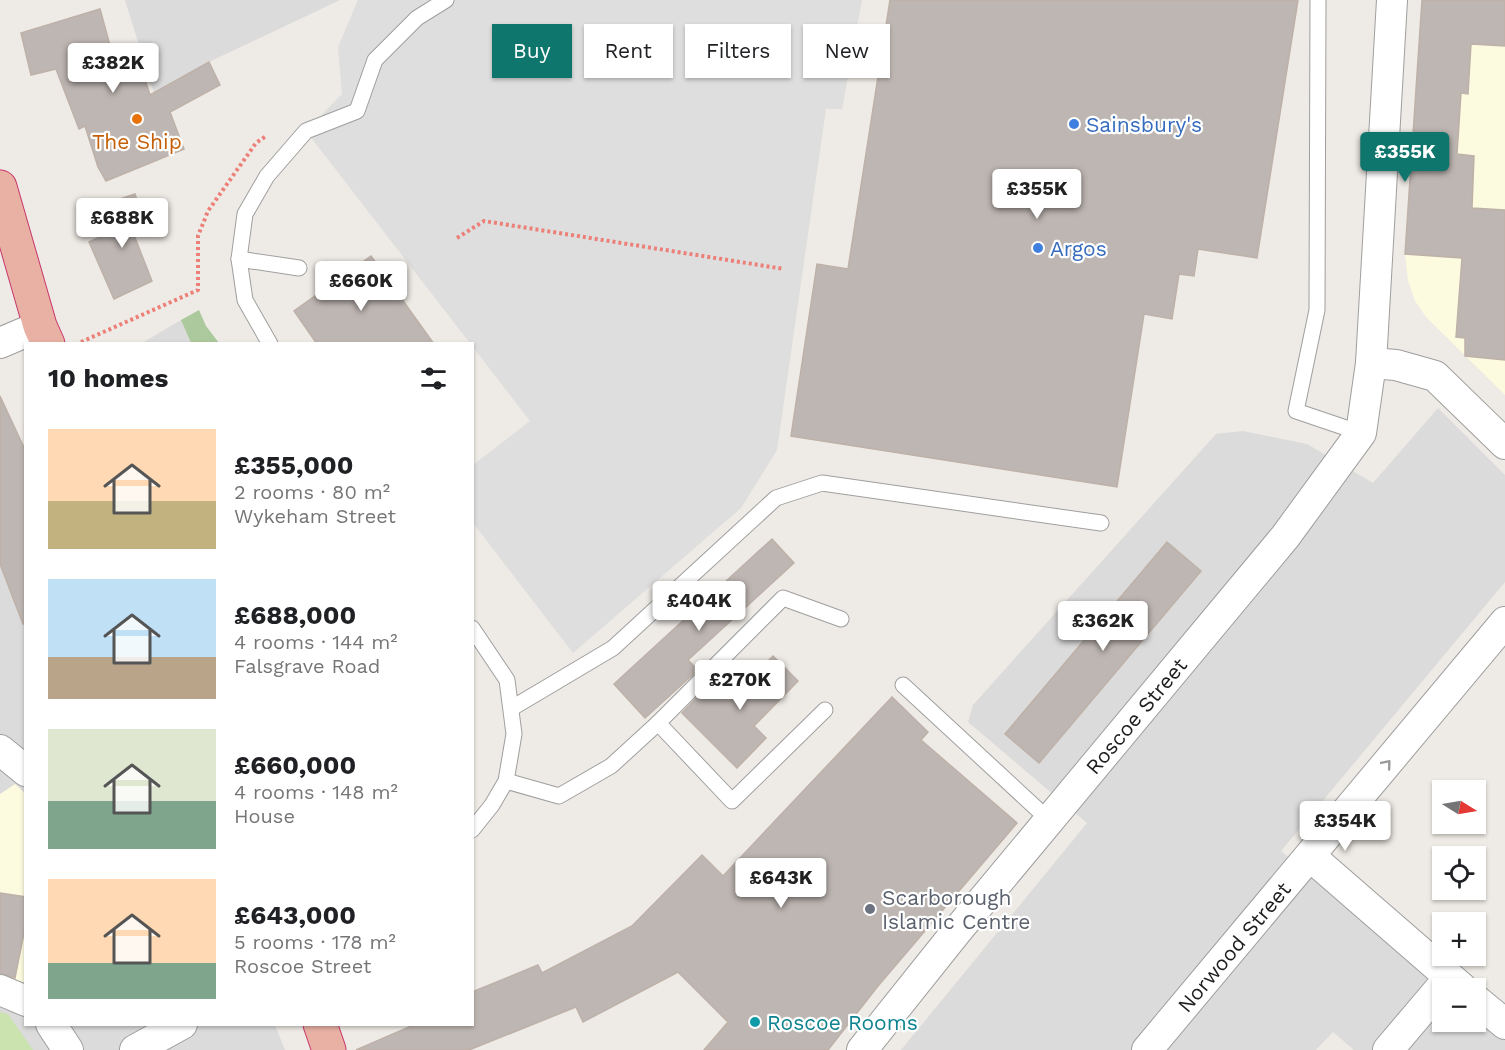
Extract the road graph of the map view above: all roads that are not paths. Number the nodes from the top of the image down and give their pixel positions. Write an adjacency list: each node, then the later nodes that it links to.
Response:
1 (446, 0): 5 (lane)
2 (1318, 0): 11 (lane)
3 (1392, 0): 10 (street, Roscoe Street)
4 (0, 187): 7 (highway)
5 (240, 259): 6 (lane); 8 (lane)
6 (299, 268)
7 (44, 335): 9 (street)
8 (269, 342)
9 (0, 343)
10 (1371, 363): 11 (street, Roscoe Street); 12 (street)
11 (1361, 433): 24 (street, Roscoe Street)
12 (1505, 444)
13 (1101, 523): 18 (lane)
14 (841, 619): 20 (lane)
15 (1505, 622): 26 (street, Norwood Street, one-way to 15)
16 (474, 631): 18 (lane)
17 (903, 685): 24 (lane)
18 (512, 708): 23 (lane)
19 (825, 710): 20 (lane)
20 (658, 723): 23 (lane)
21 (0, 750): 22 (street)
22 (24, 769)
23 (506, 781): 25 (lane)
24 (1049, 820): 39 (street, Roscoe Street)
25 (474, 828)
26 (1310, 856): 27 (street); 40 (street, Norwood Street)
27 (1449, 978)
28 (0, 990): 29 (street)
29 (24, 1000)
30 (1432, 1006): 41 (street)
31 (1486, 1008): 32 (street)
32 (1505, 1024)
33 (52, 1026): 36 (street)
34 (178, 1026): 37 (street)
35 (321, 1026): 38 (highway)
36 (68, 1050)
37 (135, 1050)
38 (329, 1050)
39 (862, 1050)
40 (1147, 1050)
41 (1388, 1050)

